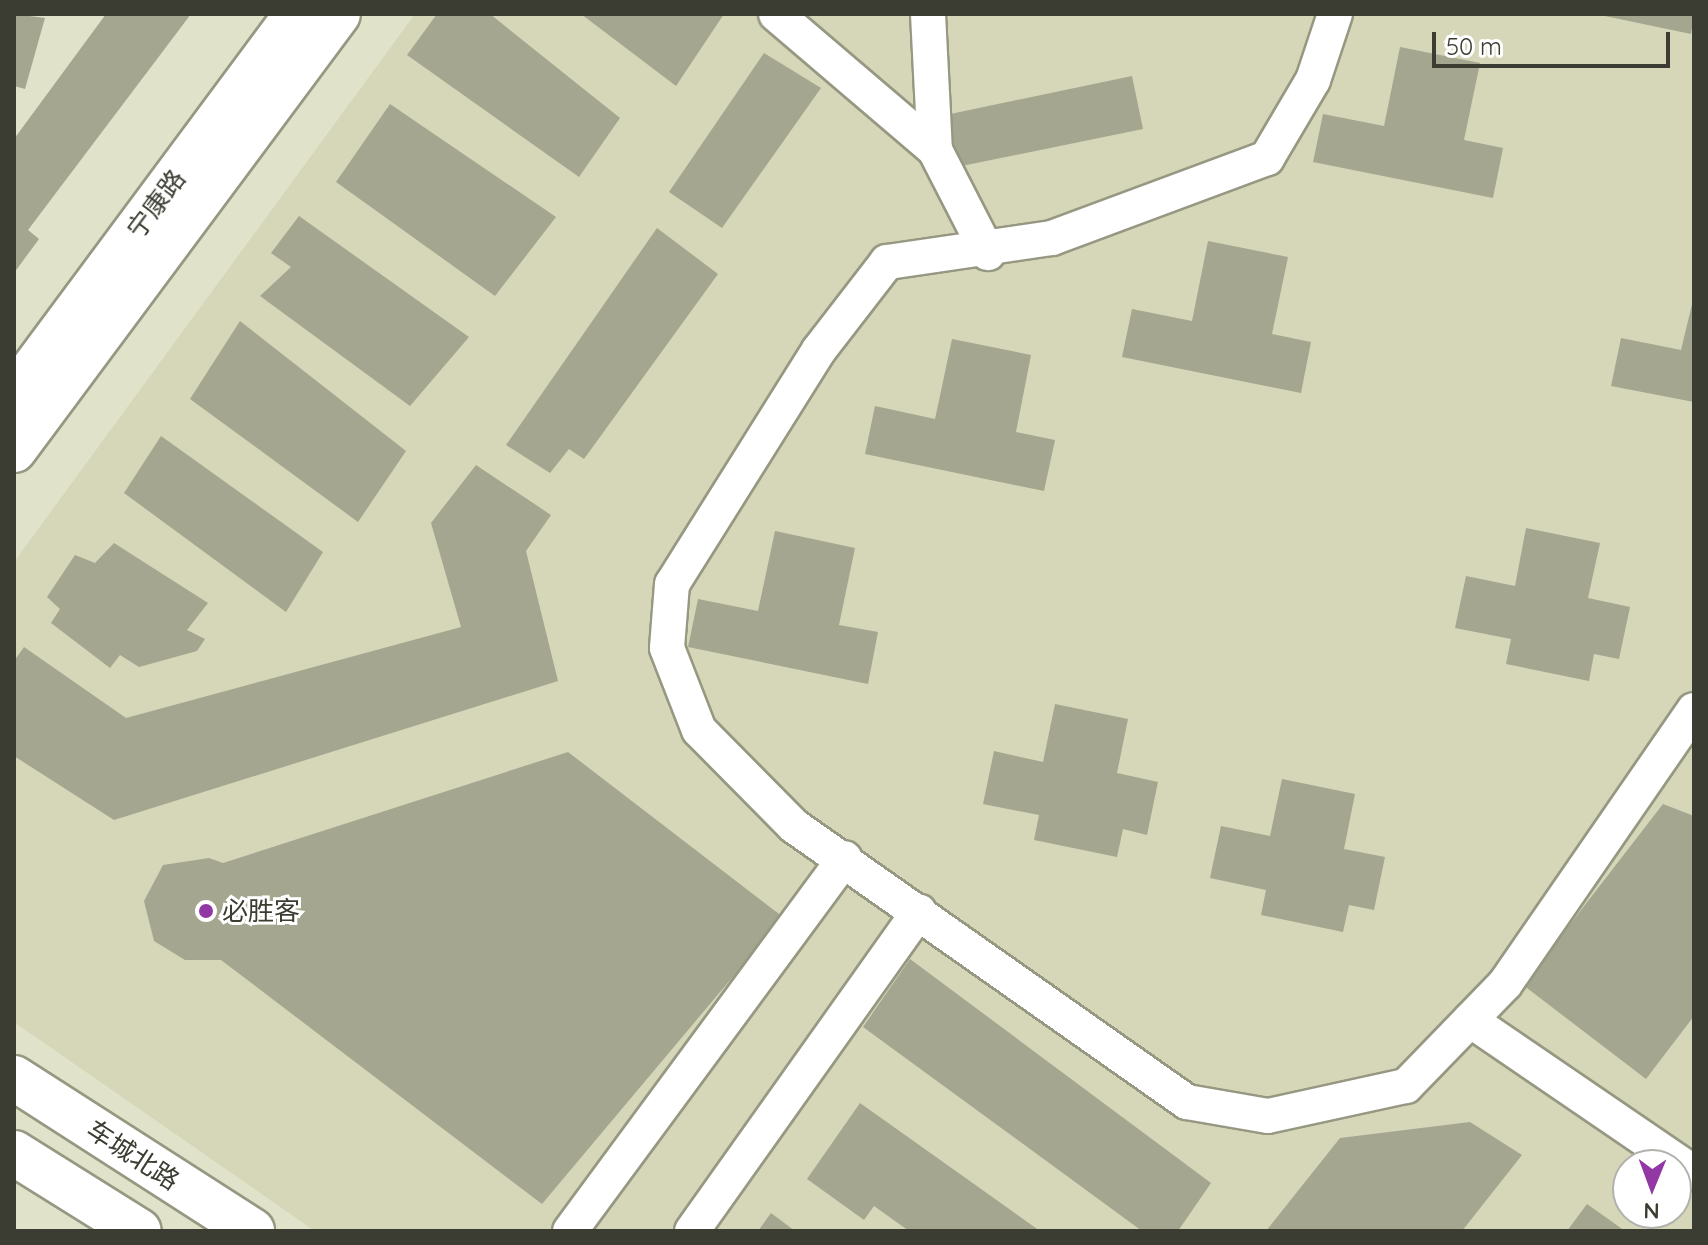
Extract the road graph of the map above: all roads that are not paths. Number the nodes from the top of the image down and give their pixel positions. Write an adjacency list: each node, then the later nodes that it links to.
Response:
1 (297, 14): 8 (main road, 宁康路)
2 (338, 14): 9 (main road)
3 (776, 14): 6 (street)
4 (928, 14): 6 (street)
5 (1335, 14): 7 (street)
6 (935, 150): 7 (street)
7 (988, 253): 11 (street)
8 (14, 395)
9 (14, 450)
10 (1694, 710): 13 (street)
11 (845, 858): 12 (street); 19 (street)
12 (919, 912): 13 (street); 20 (street)
13 (1470, 1020): 16 (street)
14 (14, 1078): 18 (main road, 车城北路)
15 (14, 1153): 17 (main road)
16 (1694, 1173)
17 (139, 1231)
18 (252, 1231)
19 (570, 1231)
20 (692, 1231)

